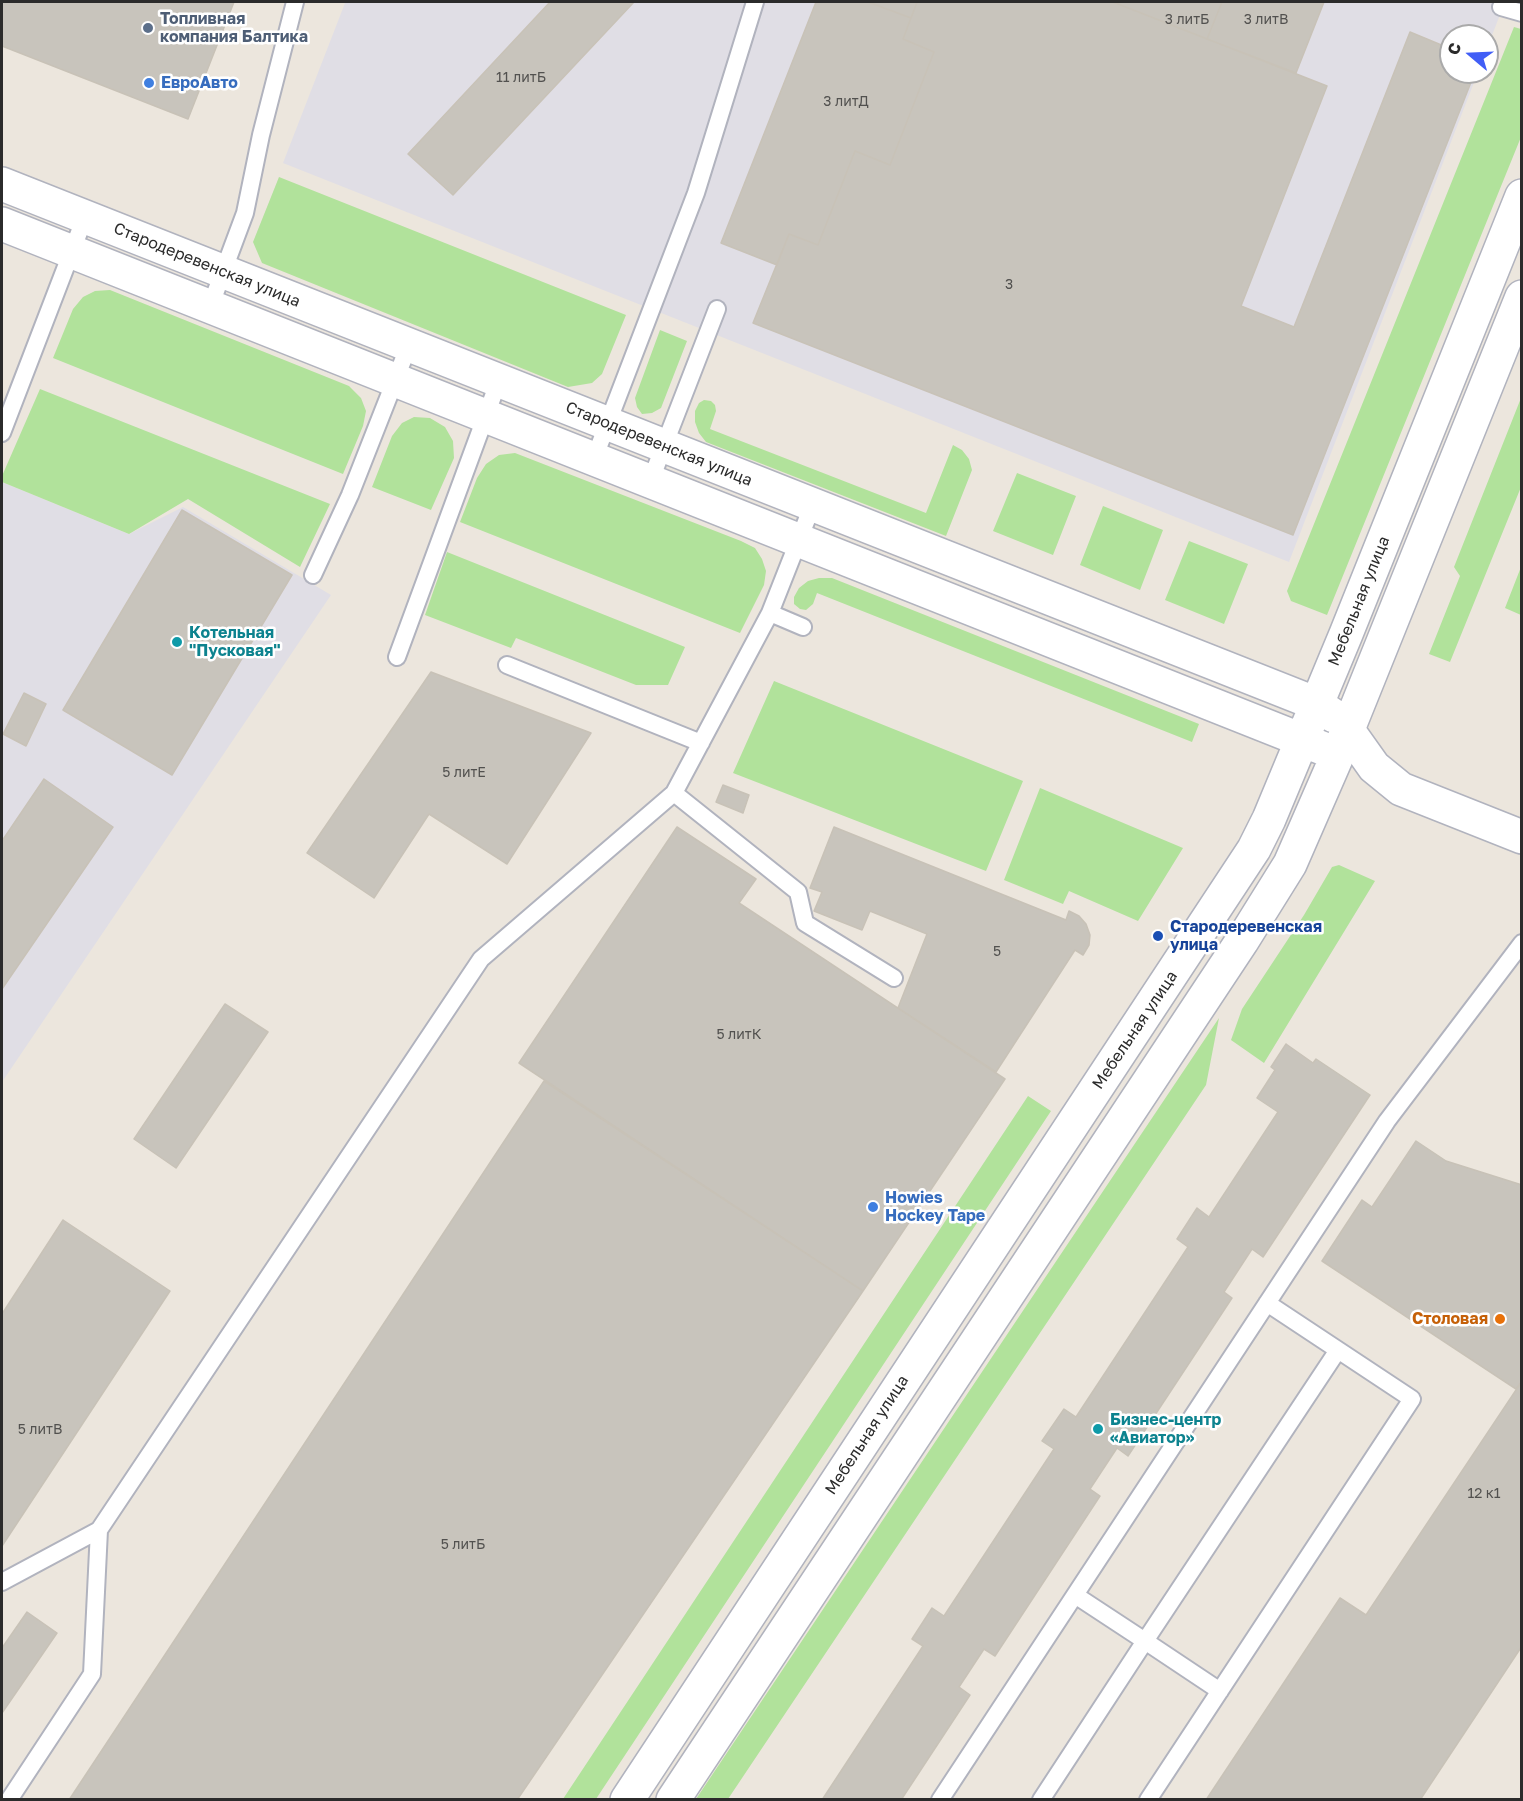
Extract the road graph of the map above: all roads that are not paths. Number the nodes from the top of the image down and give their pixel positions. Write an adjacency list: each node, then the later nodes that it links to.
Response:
1 (295, 2): 10 (lane)
2 (755, 2): 18 (lane)
3 (1501, 7): 4 (lane)
4 (1521, 12)
5 (2, 184): 7 (street, Стародеревенская улица)
6 (1521, 196): 30 (street, Мебельная улица)
7 (85, 217): 9 (lane); 10 (street, Стародеревенская улица)
8 (2, 224): 9 (street)
9 (71, 252): 12 (street); 19 (lane)
10 (224, 272): 12 (lane); 14 (street, Стародеревенская улица)
11 (1521, 297): 32 (street)
12 (210, 307): 15 (street)
13 (717, 309): 20 (lane)
14 (409, 345): 15 (lane); 16 (street, Стародеревенская улица)
15 (395, 380): 17 (street); 25 (lane)
16 (499, 380): 17 (lane); 18 (street, Стародеревенская улица)
17 (485, 416): 21 (street); 28 (lane)
18 (607, 423): 20 (street, Стародеревенская улица); 21 (lane)
19 (2, 433)
20 (664, 446): 22 (lane); 23 (street, Стародеревенская улица)
21 (594, 459): 22 (street)
22 (650, 482): 24 (street)
23 (813, 504): 24 (lane); 30 (street, Стародеревенская улица)
24 (798, 540): 26 (lane); 31 (street)
25 (313, 575)
26 (770, 613): 27 (lane); 33 (lane)
27 (803, 627)
28 (397, 657)
29 (507, 665): 33 (lane)
30 (1317, 704): 31 (street, Мебельная улица); 32 (street, Стародеревенская улица)
31 (1302, 740): 32 (street); 46 (street, Мебельная улица)
32 (1343, 742): 35 (street); 47 (street)
33 (700, 743): 34 (lane)
34 (674, 793): 37 (lane); 40 (lane)
35 (1521, 837)
36 (1521, 943): 38 (lane)
37 (894, 978)
38 (1267, 1303): 39 (lane); 42 (lane)
39 (1338, 1350): 43 (lane); 44 (lane)
40 (99, 1530): 41 (lane); 45 (lane)
41 (2, 1582)
42 (1075, 1595): 43 (lane); 48 (lane)
43 (1145, 1641): 44 (lane); 49 (lane)
44 (1220, 1691): 50 (lane)
45 (9, 1800)
46 (627, 1800)
47 (673, 1800)
48 (940, 1800)
49 (1041, 1800)
50 (1148, 1800)

